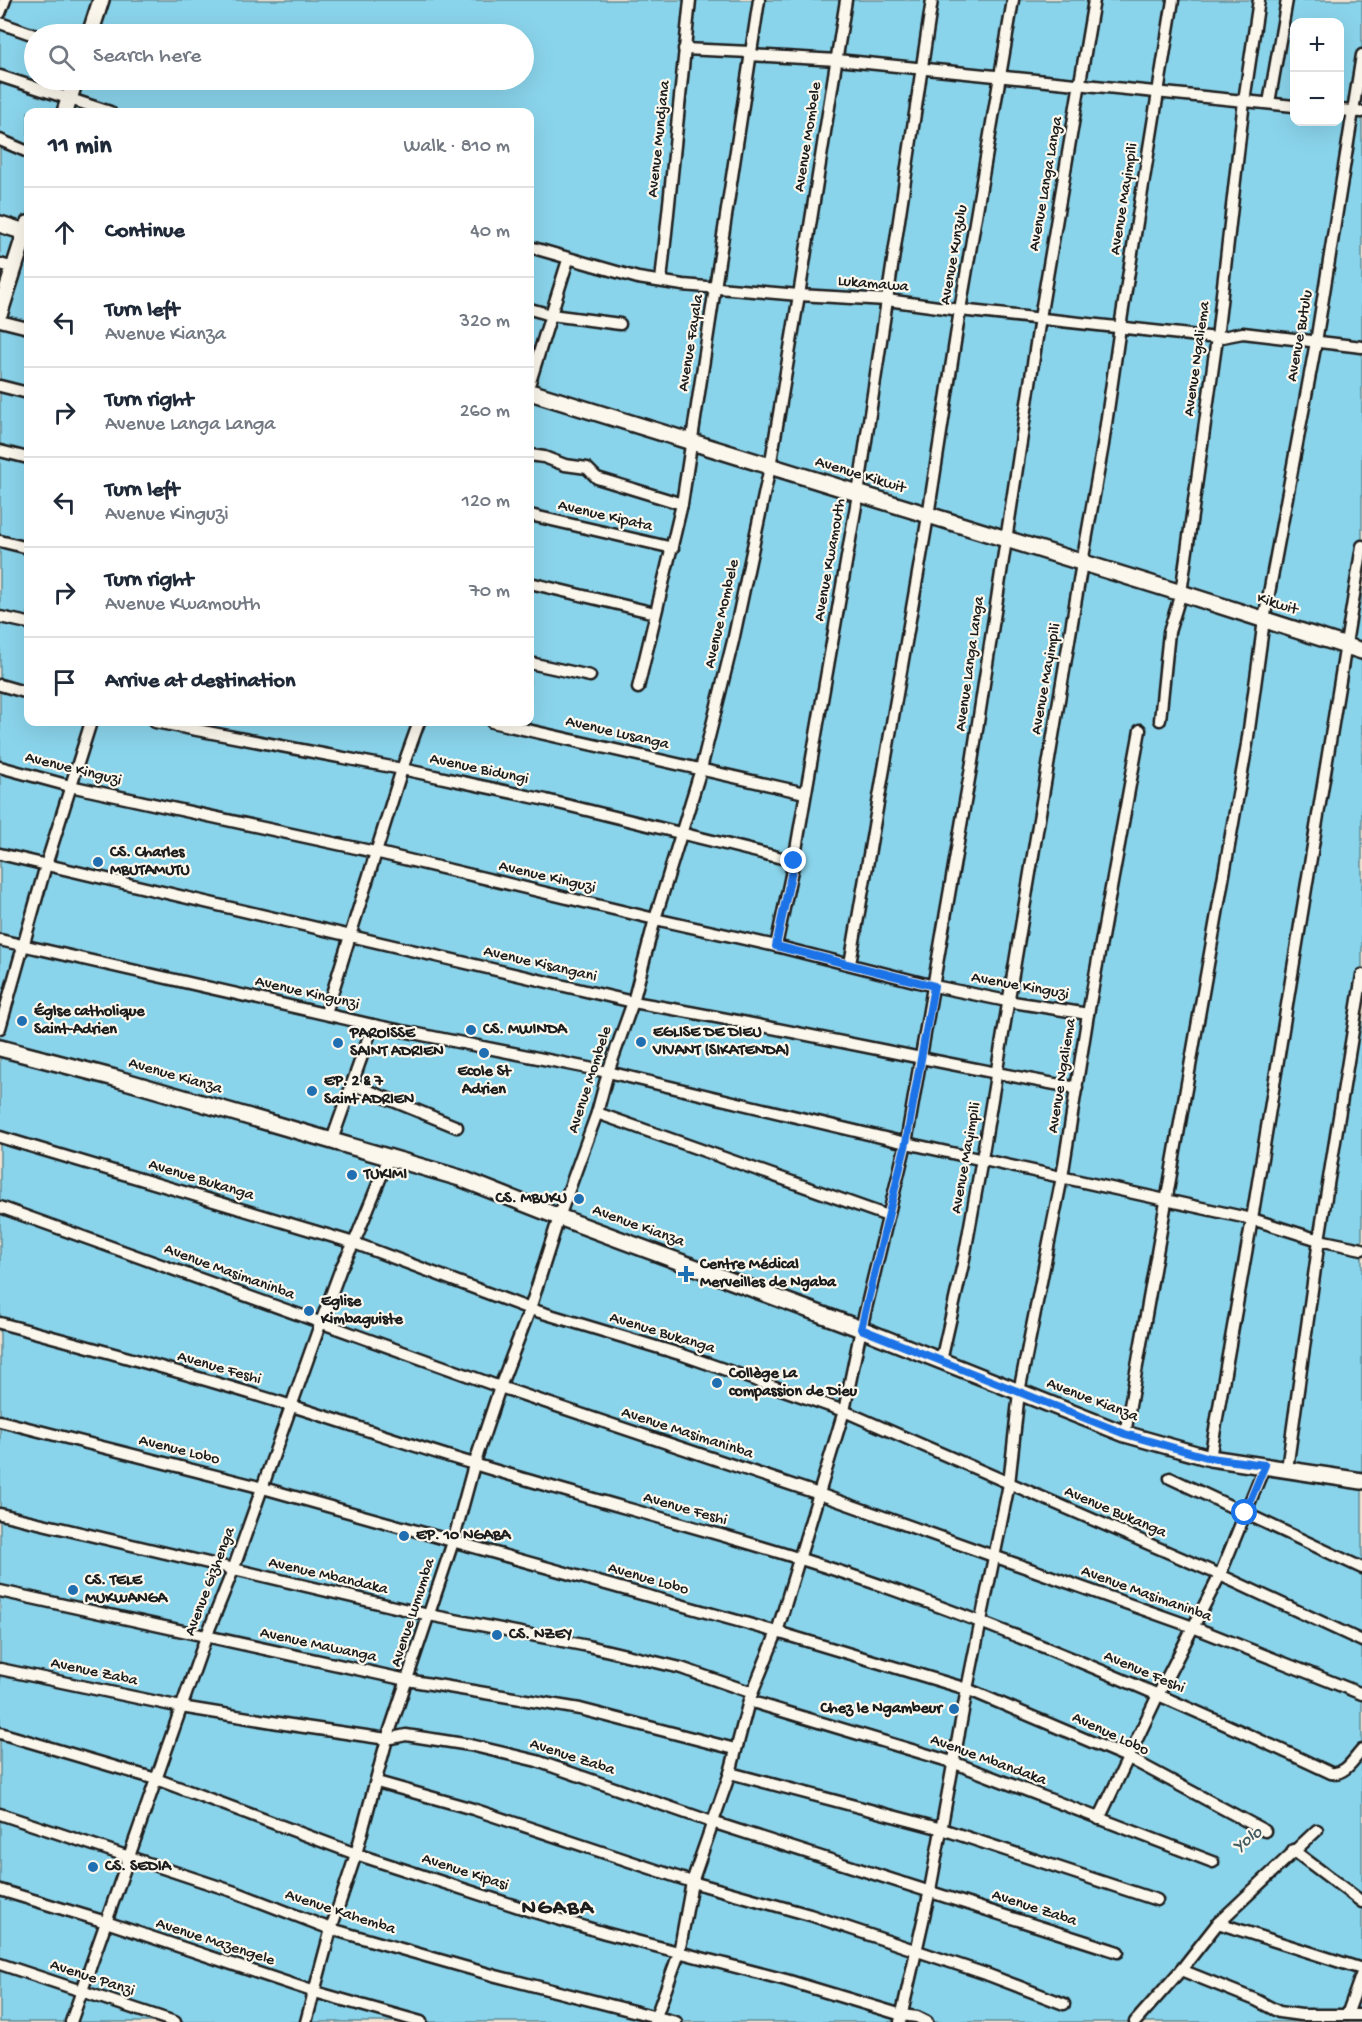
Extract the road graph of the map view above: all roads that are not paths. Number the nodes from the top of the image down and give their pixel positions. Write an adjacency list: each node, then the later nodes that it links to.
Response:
1 (4, 0): 12 (street)
2 (690, 0): 16 (street, Avenue Mundjana)
3 (759, 0): 17 (street, Avenue Fayala)
4 (846, 0): 19 (street, Avenue Mombele)
5 (932, 0): 20 (street, Avenue Kwamouth)
6 (1013, 0): 22 (street, Avenue Kunzulu)
7 (1094, 0): 23 (street, Avenue Langa Langa)
8 (1173, 0): 27 (street, Avenue Mayimpili)
9 (1258, 0): 28 (street, Avenue Ngaliema)
10 (1287, 0): 29 (street)
11 (97, 1): 14 (street)
12 (0, 14)
13 (0, 23): 15 (street)
14 (92, 24)
15 (24, 31)
16 (684, 49): 17 (street); 41 (street, Avenue Mundjana)
17 (750, 54): 19 (street); 42 (street, Avenue Fayala)
18 (1362, 55): 32 (street, Avenue Butulu)
19 (837, 60): 20 (street); 43 (street, Avenue Mombele)
20 (920, 69): 22 (street); 44 (street, Avenue Kwamouth)
21 (0, 76): 24 (street)
22 (1001, 76): 23 (street); 46 (street, Avenue Kunzulu)
23 (1079, 85): 27 (street); 49 (street, Avenue Langa Langa)
24 (24, 87)
25 (31, 90): 30 (street)
26 (72, 90): 30 (street)
27 (1157, 92): 28 (street); 53 (street, Avenue Mayimpili)
28 (1244, 101): 29 (street); 54 (street, Avenue Ngaliema)
29 (1269, 104): 31 (street)
30 (67, 106)
31 (1290, 106)
32 (1358, 112): 55 (street, Avenue Butulu)
33 (0, 140): 34 (street)
34 (24, 150)
35 (0, 224): 36 (street)
36 (24, 229)
37 (24, 237): 40 (street)
38 (534, 248): 39 (street, Lukamawa)
39 (568, 260): 41 (street, Lukamawa); 48 (street)
40 (7, 266): 47 (street)
41 (661, 281): 42 (street, Lukamawa)
42 (716, 287): 43 (street, Lukamawa); 61 (street, Avenue Fayala)
43 (800, 295): 44 (street, Lukamawa); 65 (street, Avenue Mombele)
44 (887, 300): 46 (street, Lukamawa); 66 (street, Avenue Kwamouth)
45 (534, 310): 48 (street)
46 (960, 310): 49 (street, Lukamawa); 69 (street, Avenue Kunzulu)
47 (0, 312)
48 (551, 315): 51 (street); 57 (street)
49 (1040, 318): 53 (street, Lukamawa); 70 (street, Avenue Langa Langa)
50 (0, 321): 52 (street)
51 (620, 324)
52 (24, 327)
53 (1120, 327): 54 (street, Lukamawa); 75 (street, Avenue Mayimpili)
54 (1217, 338): 55 (street, Lukamawa); 77 (street, Avenue Ngaliema)
55 (1316, 342): 56 (street, Lukamawa); 80 (street, Avenue Butulu)
56 (1362, 347)
57 (534, 369)
58 (0, 386): 59 (street)
59 (24, 392)
60 (534, 393): 61 (street, Avenue Kikwit)
61 (692, 443): 65 (street, Avenue Kikwit); 67 (street, Avenue Fayala)
62 (0, 451): 64 (street)
63 (534, 456): 67 (street)
64 (24, 457)
65 (770, 466): 66 (street, Avenue Kikwit); 97 (street, Avenue Mombele)
66 (858, 494): 69 (street, Avenue Kikwit); 99 (street, Avenue Kwamouth)
67 (682, 504): 74 (street, Avenue Fayala)
68 (534, 516): 74 (street, Avenue Kipata)
69 (928, 516): 70 (street, Avenue Kikwit); 110 (street)
70 (1005, 539): 75 (street, Avenue Kikwit); 112 (street, Avenue Langa Langa)
71 (0, 541): 73 (street)
72 (1362, 546): 82 (street)
73 (24, 547)
74 (673, 548): 78 (street, Avenue Fayala)
75 (1082, 563): 77 (street, Avenue Kikwit); 113 (street, Avenue Mayimpili)
76 (534, 584): 78 (street)
77 (1181, 593): 80 (street, Kikwit); 89 (street, Avenue Ngaliema)
78 (655, 614): 87 (street, Avenue Fayala)
79 (0, 617): 81 (street)
80 (1264, 620): 82 (street, Kikwit); 133 (street, Avenue Butulu)
81 (24, 622)
82 (1345, 645): 83 (street, Kikwit); 137 (street)
83 (1362, 651)
84 (534, 664): 85 (street)
85 (590, 676)
86 (0, 685): 88 (street)
87 (638, 688)
88 (24, 692)
89 (1160, 720)
90 (90, 726): 98 (street)
91 (176, 726): 96 (street, Avenue Bidungi)
92 (418, 726): 96 (street)
93 (510, 726): 97 (street, Avenue Lusanga)
94 (1140, 730): 116 (street, Avenue Ngaliema)
95 (0, 767): 98 (street, Avenue Kinguzi)
96 (402, 769): 100 (street, Avenue Bidungi); 101 (street)
97 (701, 769): 99 (street, Avenue Lusanga); 100 (street, Avenue Mombele)
98 (70, 786): 101 (street, Avenue Kinguzi); 104 (street)
99 (805, 793): 103 (street, Avenue Kwamouth)
100 (682, 834): 103 (street, Avenue Bidungi); 105 (street, Avenue Mombele)
101 (375, 852): 105 (street, Avenue Kinguzi); 106 (street)
102 (0, 854): 104 (street, Avenue Kisangani)
103 (794, 861): 109 (street, Avenue Kwamouth)
104 (46, 865): 106 (street, Avenue Kisangani); 108 (street)
105 (655, 919): 109 (street, Avenue Kinguzi); 114 (street, Avenue Mombele)
106 (349, 936): 114 (street, Avenue Kisangani); 115 (street)
107 (0, 940): 108 (street, Avenue Kingunzi)
108 (23, 945): 115 (street, Avenue Kingunzi); 118 (street)
109 (776, 946): 110 (street, Avenue Kinguzi)
110 (850, 964): 112 (street, Avenue Kinguzi)
111 (1362, 975): 138 (street)
112 (934, 986): 113 (street, Avenue Kinguzi); 120 (street, Avenue Langa Langa)
113 (1007, 1001): 116 (street, Avenue Kinguzi); 122 (street, Avenue Mayimpili)
114 (633, 1002): 120 (street, Avenue Kisangani); 121 (street, Avenue Mombele)
115 (326, 1013): 117 (street, Avenue Kingunzi)
116 (1088, 1014): 124 (street, Avenue Ngaliema)
117 (374, 1025): 121 (street, Avenue Kingunzi); 123 (street)
118 (0, 1028)
119 (0, 1048): 128 (street, Avenue Kianza)
120 (921, 1058): 122 (street, Avenue Kisangani); 129 (street, Avenue Langa Langa)
121 (608, 1072): 125 (street, Avenue Mombele); 129 (street, Avenue Kingunzi)
122 (996, 1074): 124 (street, Avenue Kisangani); 131 (street, Avenue Mayimpili)
123 (352, 1084): 126 (street); 128 (street)
124 (1077, 1088): 132 (street, Avenue Ngaliema)
125 (597, 1113): 135 (street); 136 (street, Avenue Mombele)
126 (457, 1127)
127 (0, 1137): 139 (street, Avenue Bukanga)
128 (332, 1140): 130 (street, Avenue Kianza)
129 (906, 1143): 131 (street, Avenue Kingunzi); 135 (street, Avenue Langa Langa)
130 (390, 1157): 136 (street, Avenue Kianza); 139 (street, Avenue Gizhenga)
131 (982, 1159): 132 (street, Avenue Kingunzi); 145 (street, Avenue Mayimpili)
132 (1062, 1177): 133 (street, Avenue Kingunzi); 147 (street, Avenue Ngaliema)
133 (1168, 1200): 137 (street, Avenue Kingunzi); 151 (street, Avenue Butulu)
134 (0, 1207): 142 (street, Avenue Masimaninba)
135 (888, 1216): 144 (street, Avenue Langa Langa)
136 (559, 1217): 141 (street, Avenue Lumumba); 144 (street, Avenue Kianza)
137 (1252, 1219): 138 (street, Avenue Kingunzi); 152 (street)
138 (1318, 1240): 140 (street, Avenue Kingunzi); 155 (street)
139 (354, 1243): 141 (street, Avenue Bukanga); 142 (street, Avenue Gizhenga)
140 (1362, 1248)
141 (530, 1310): 146 (street, Avenue Lumumba); 149 (street, Avenue Bukanga)
142 (321, 1322): 146 (street, Avenue Masimaninba); 148 (street, Avenue Gizhenga)
143 (0, 1323): 148 (street, Avenue Feshi)
144 (861, 1329): 145 (street, Avenue Kianza); 149 (street, Avenue Langa Langa)
145 (941, 1361): 147 (street, Avenue Kianza)
146 (500, 1388): 153 (street, Avenue Lumumba); 160 (street, Avenue Masimaninba)
147 (1019, 1392): 151 (street, Avenue Kianza); 158 (street, Avenue Ngaliema)
148 (292, 1406): 153 (street, Avenue Feshi); 159 (street, Avenue Gizhenga)
149 (844, 1411): 158 (street, Avenue Bukanga); 160 (street, Avenue Langa Langa)
150 (0, 1421): 159 (street, Avenue Lobo)
151 (1125, 1434): 152 (street, Avenue Kianza)
152 (1210, 1458): 154 (street, Avenue Kianza)
153 (474, 1465): 163 (street, Avenue Lumumba); 165 (street, Avenue Feshi)
154 (1265, 1465): 155 (street, Avenue Kianza); 161 (street)
155 (1287, 1469): 157 (street, Avenue Kianza)
156 (1170, 1478): 161 (street)
157 (1362, 1481)
158 (1009, 1484): 164 (street, Avenue Ngaliema); 168 (street, Avenue Bukanga)
159 (263, 1488): 163 (street, Avenue Lobo); 167 (street, Avenue Gizhenga)
160 (819, 1494): 164 (street, Avenue Masimaninba); 165 (street, Avenue Langa Langa)
161 (1245, 1513): 166 (street); 168 (street)
162 (0, 1514): 167 (street, Avenue Mbandaka)
163 (453, 1542): 170 (street, Avenue Lumumba); 173 (street, Avenue Lobo)
164 (993, 1557): 171 (street, Avenue Ngaliema); 172 (street, Avenue Masimaninba)
165 (800, 1558): 171 (street, Avenue Feshi); 173 (street, Avenue Langa Langa)
166 (1362, 1568)
167 (233, 1570): 170 (street, Avenue Mbandaka); 174 (street, Avenue Gizhenga)
168 (1220, 1575): 172 (street); 175 (street, Avenue Bukanga)
169 (0, 1591): 174 (street, Avenue Mawanga)
170 (429, 1615): 177 (street, Avenue Lumumba); 178 (street, Avenue Mbandaka)
171 (980, 1622): 179 (street, Avenue Ngaliema); 181 (street, Avenue Feshi)
172 (1193, 1628): 180 (street, Avenue Masimaninba); 181 (street)
173 (777, 1632): 178 (street, Avenue Langa Langa); 179 (street, Avenue Lobo)
174 (206, 1636): 177 (street, Avenue Mawanga); 183 (street, Avenue Gizhenga)
175 (1362, 1641)
176 (0, 1669): 183 (street, Avenue Zaba)
177 (407, 1680): 185 (street, Avenue Lumumba); 186 (street, Avenue Mawanga)
178 (753, 1689): 182 (street, Avenue Langa Langa)
179 (967, 1689): 188 (street, Avenue Lobo); 189 (street, Avenue Ngaliema)
180 (1362, 1694)
181 (1158, 1695): 187 (street, Avenue Feshi); 188 (street)
182 (749, 1701): 186 (street, Avenue Langa Langa); 189 (street, Avenue Mbandaka)
183 (181, 1707): 185 (street, Avenue Zaba); 191 (street, Avenue Gizhenga)
184 (0, 1733): 191 (street, Avenue Kipasi)
185 (387, 1739): 192 (street, Avenue Lumumba); 195 (street, Avenue Zaba)
186 (735, 1749): 190 (street, Avenue Langa Langa)
187 (1362, 1750)
188 (1127, 1757): 194 (street); 198 (street, Avenue Lobo)
189 (955, 1763): 194 (street, Avenue Mbandaka); 196 (street, Avenue Ngaliema)
190 (730, 1773): 195 (street, Avenue Langa Langa); 196 (street)
191 (156, 1779): 200 (street, Avenue Kipasi); 201 (street, Avenue Gizhenga)
192 (376, 1782): 200 (street, Avenue Lumumba); 203 (street)
193 (0, 1814): 201 (street, Avenue Kahemba)
194 (1099, 1819): 202 (street, Avenue Mbandaka)
195 (712, 1822): 203 (street, Avenue Langa Langa); 205 (street, Avenue Zaba)
196 (942, 1829): 205 (street, Avenue Ngaliema); 206 (street)
197 (1317, 1830): 199 (street)
198 (1265, 1831)
199 (1293, 1851): 207 (street); 209 (street)
200 (356, 1854): 210 (street, Avenue Lumumba); 213 (street, Avenue Kipasi)
201 (129, 1858): 208 (street, Avenue Gizhenga); 210 (street, Avenue Kahemba)
202 (1213, 1862)
203 (692, 1882): 211 (street); 213 (street, Avenue Langa Langa)
204 (0, 1890): 208 (street, Avenue Mazengele)
205 (930, 1890): 211 (street, Avenue Ngaliema); 212 (street, Avenue Zaba)
206 (1157, 1900)
207 (1362, 1902)
208 (106, 1922): 217 (street, Avenue Gizhenga); 218 (street, Avenue Mazengele)
209 (1218, 1923): 215 (street); 216 (street)
210 (330, 1929): 218 (street, Avenue Lumumba); 223 (street, Avenue Kahemba)
211 (916, 1950): 219 (street); 222 (street, Avenue Ngaliema)
212 (1118, 1952)
213 (679, 1953): 222 (street, Avenue Kipasi); 223 (street, Avenue Langa Langa)
214 (0, 1964): 217 (street, Avenue Panzi)
215 (1181, 1970): 220 (street); 230 (street)
216 (1362, 1971): 220 (street)
217 (81, 1992): 224 (street, Avenue Gizhenga); 225 (street, Avenue Panzi)
218 (315, 1992): 226 (street, Avenue Lumumba); 227 (street, Avenue Mazengele)
219 (1064, 2004)
220 (1347, 2015): 221 (street)
221 (1362, 2015)
222 (901, 2019): 229 (street, Avenue Kipasi)
223 (655, 2020): 228 (street, Avenue Kahemba)
224 (71, 2022)
225 (175, 2022)
226 (306, 2022)
227 (421, 2022)
228 (676, 2022)
229 (927, 2022)
230 (1135, 2022)

